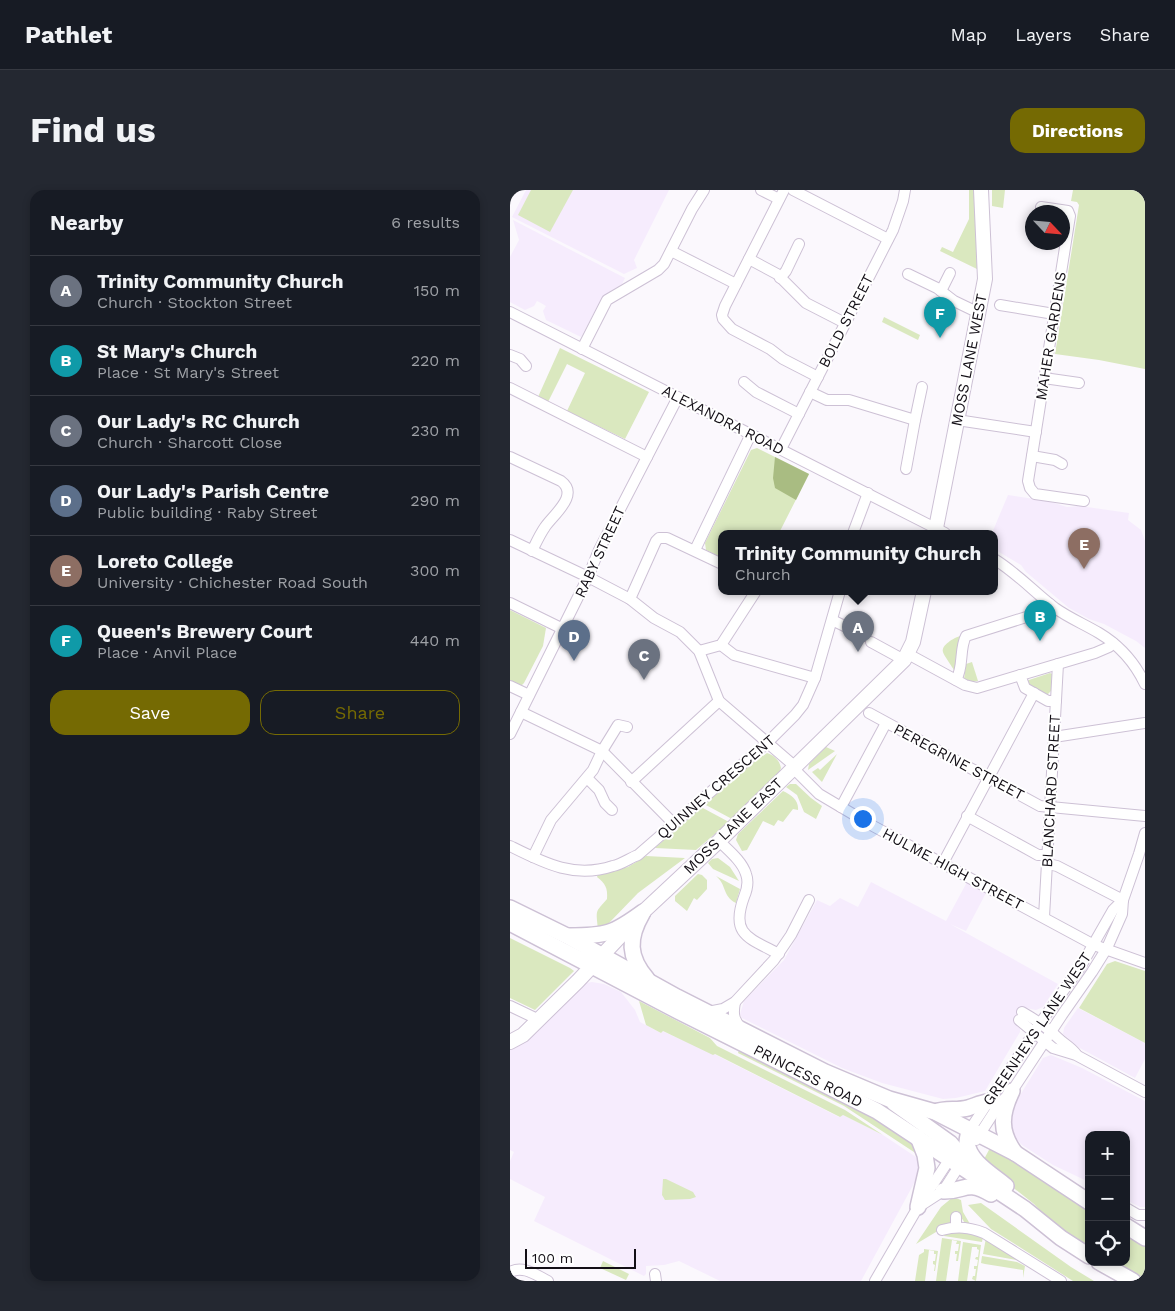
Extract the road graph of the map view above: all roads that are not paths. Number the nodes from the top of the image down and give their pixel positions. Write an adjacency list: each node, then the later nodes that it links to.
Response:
1 (704, 190): 10 (street)
2 (761, 190): 6 (street)
3 (793, 190): 7 (street)
4 (905, 190): 7 (street, BOLD STREET)
5 (981, 190): 19 (main road, MOSS LANE WEST)
6 (781, 194): 11 (street)
7 (888, 239): 22 (street, BOLD STREET)
8 (799, 244): 14 (street)
9 (1064, 250): 20 (street, MAHER GARDENS)
10 (671, 251): 15 (street); 23 (street)
11 (748, 259): 14 (street); 15 (street)
12 (950, 273): 16 (street)
13 (908, 274): 16 (street)
14 (780, 278): 22 (street)
15 (736, 284): 26 (street)
16 (944, 293): 19 (street); 21 (street)
17 (1000, 305): 20 (street)
18 (510, 312): 23 (street, ALEXANDRA ROAD)
19 (979, 313): 36 (main road, MOSS LANE WEST)
20 (1054, 314): 27 (street, MAHER GARDENS)
21 (936, 318)
22 (845, 322): 26 (street, BOLD STREET)
23 (582, 349): 33 (street, ALEXANDRA ROAD)
24 (510, 354): 25 (street)
25 (526, 366)
26 (818, 377): 32 (street, BOLD STREET)
27 (1044, 378): 29 (street); 37 (street, MAHER GARDENS)
28 (744, 382): 34 (street)
29 (1079, 383)
30 (922, 387): 35 (street)
31 (510, 388): 42 (street)
32 (810, 392): 34 (street, BOLD STREET); 35 (street)
33 (678, 397): 38 (street, ALEXANDRA ROAD); 42 (street, RABY STREET)
34 (799, 414): 39 (street, BOLD STREET)
35 (915, 420): 44 (street)
36 (957, 420): 37 (street); 49 (main road, MOSS LANE WEST)
37 (1036, 432): 41 (street, MAHER GARDENS)
38 (751, 434): 39 (street, ALEXANDRA ROAD); 51 (street)
39 (781, 449): 45 (street, ALEXANDRA ROAD)
40 (510, 456): 52 (street)
41 (1032, 456): 43 (street); 46 (street, MAHER GARDENS)
42 (646, 457): 55 (street, RABY STREET)
43 (1062, 464)
44 (906, 469)
45 (868, 494): 47 (street); 48 (street, ALEXANDRA ROAD)
46 (1084, 501)
47 (854, 530)
48 (935, 530)
49 (939, 530)
50 (510, 540): 52 (street)
51 (695, 550): 53 (street); 59 (street)
52 (532, 551): 55 (street)
53 (718, 562)
54 (998, 562): 61 (street)
55 (588, 577): 59 (street); 63 (street, RABY STREET)
56 (753, 595): 65 (street)
57 (839, 595): 62 (street, QUINNEY CRESCENT)
58 (923, 595): 67 (main road, MOSS LANE EAST)
59 (630, 599): 66 (street)
60 (510, 603): 63 (street)
61 (1050, 604): 64 (street); 71 (street)
62 (832, 620): 67 (street); 70 (street, QUINNEY CRESCENT)
63 (562, 629): 75 (street, RABY STREET)
64 (1113, 642): 68 (street); 72 (street)
65 (721, 645): 66 (street); 70 (street)
66 (699, 651): 76 (street)
67 (906, 657): 71 (street); 87 (main road, MOSS LANE EAST)
68 (1058, 664): 69 (street); 77 (street, BLANCHARD STREET)
69 (1020, 675): 71 (street); 74 (street)
70 (815, 678): 85 (street, QUINNEY CRESCENT)
71 (956, 680)
72 (1145, 684)
73 (510, 686): 75 (street)
74 (1034, 693): 77 (street); 89 (street)
75 (529, 696): 78 (street, RABY STREET)
76 (719, 701): 85 (street, HULME HIGH STREET); 90 (street)
77 (1056, 701): 84 (street, BLANCHARD STREET)
78 (520, 712): 83 (street, RABY STREET); 86 (street)
79 (869, 713): 80 (street, PEREGRINE STREET)
80 (886, 723): 89 (street, PEREGRINE STREET); 91 (street)
81 (1145, 723): 84 (street)
82 (627, 727): 86 (street)
83 (510, 734)
84 (1054, 737): 92 (street, BLANCHARD STREET)
85 (768, 742): 87 (street, HULME HIGH STREET); 96 (street, QUINNEY CRESCENT)
86 (602, 751): 88 (street); 90 (street)
87 (794, 768): 91 (street, HULME HIGH STREET); 98 (main road, MOSS LANE EAST)
88 (587, 778): 93 (street); 100 (street)
89 (989, 778): 92 (street, PEREGRINE STREET); 94 (street)
90 (631, 782): 96 (street)
91 (841, 807): 102 (street, HULME HIGH STREET)
92 (1050, 807): 95 (street, PEREGRINE STREET); 101 (street, BLANCHARD STREET)
93 (605, 808)
94 (967, 816): 101 (street); 102 (street)
95 (1145, 816)
96 (673, 823): 100 (street, QUINNEY CRESCENT)
97 (1145, 833): 104 (street, GREENHEYS LANE WEST)
98 (719, 841): 106 (main road, MOSS LANE EAST); 112 (street)
99 (510, 846): 100 (street, QUINNEY CRESCENT)
100 (533, 857)
101 (1048, 859): 104 (street); 107 (street, BLANCHARD STREET)
102 (943, 862): 107 (street, HULME HIGH STREET)
103 (809, 900): 112 (street)
104 (1123, 900): 110 (street, GREENHEYS LANE WEST); 111 (street, GREENHEYS LANE WEST)
105 (510, 908): 109 (highway, PRINCESS ROAD)
106 (643, 912): 109 (highway); 113 (main road, MOSS LANE EAST); 115 (highway)
107 (1044, 918): 110 (street, HULME HIGH STREET)
108 (510, 923): 113 (highway, PRINCESS ROAD)
109 (568, 936): 113 (highway, PRINCESS ROAD)
110 (1094, 944): 111 (street, HULME HIGH STREET); 120 (street, GREENHEYS LANE WEST)
111 (1107, 948): 114 (street, HULME HIGH STREET); 122 (street, GREENHEYS LANE WEST)
112 (779, 954): 116 (street)
113 (598, 960): 115 (highway, PRINCESS ROAD); 119 (main road, MOSS LANE EAST); 133 (highway, PRINCESS ROAD)
114 (1145, 963)
115 (648, 981): 118 (highway, PRINCESS ROAD)
116 (735, 1002): 118 (street); 121 (street)
117 (510, 1006): 119 (street)
118 (708, 1012): 121 (highway, PRINCESS ROAD)
119 (537, 1022): 125 (main road, MOSS LANE EAST)
120 (1041, 1022): 122 (street); 123 (street, GREENHEYS LANE WEST); 123 (street)
121 (743, 1030): 129 (highway, PRINCESS ROAD)
122 (1052, 1031): 124 (street, GREENHEYS LANE WEST); 126 (street)
123 (1034, 1032): 124 (street); 130 (street, GREENHEYS LANE WEST)
124 (1046, 1040): 126 (street); 127 (street, GREENHEYS LANE WEST)
125 (510, 1042)
126 (1061, 1046): 128 (street)
127 (1012, 1090): 132 (street, GREENHEYS LANE WEST); 134 (highway)
128 (1145, 1092)
129 (889, 1099): 131 (highway, PRINCESS ROAD); 135 (highway)
130 (988, 1102): 131 (highway); 132 (street, GREENHEYS LANE WEST)
131 (935, 1112): 132 (highway, PRINCESS ROAD)
132 (974, 1132): 134 (highway, PRINCESS ROAD); 135 (highway)
133 (918, 1137): 135 (highway, PRINCESS ROAD); 140 (highway)
134 (1016, 1154): 137 (highway, PRINCESS ROAD)
135 (959, 1156): 136 (street); 140 (street); 141 (highway, PRINCESS ROAD); 144 (highway)
136 (942, 1191): 140 (street); 141 (highway)
137 (1072, 1191): 138 (street); 139 (highway, PRINCESS ROAD)
138 (1085, 1192)
139 (1085, 1199)
140 (918, 1207): 151 (street)
141 (1025, 1209): 144 (highway, PRINCESS ROAD)
142 (1130, 1210): 143 (street)
143 (1145, 1215)
144 (1040, 1221): 148 (highway, PRINCESS ROAD)
145 (1130, 1229): 147 (highway)
146 (942, 1230): 153 (street)
147 (1145, 1238)
148 (1085, 1253)
149 (1107, 1266): 154 (highway)
150 (510, 1272): 152 (street)
151 (877, 1280)
152 (548, 1281)
153 (1061, 1281)
154 (1133, 1281)

